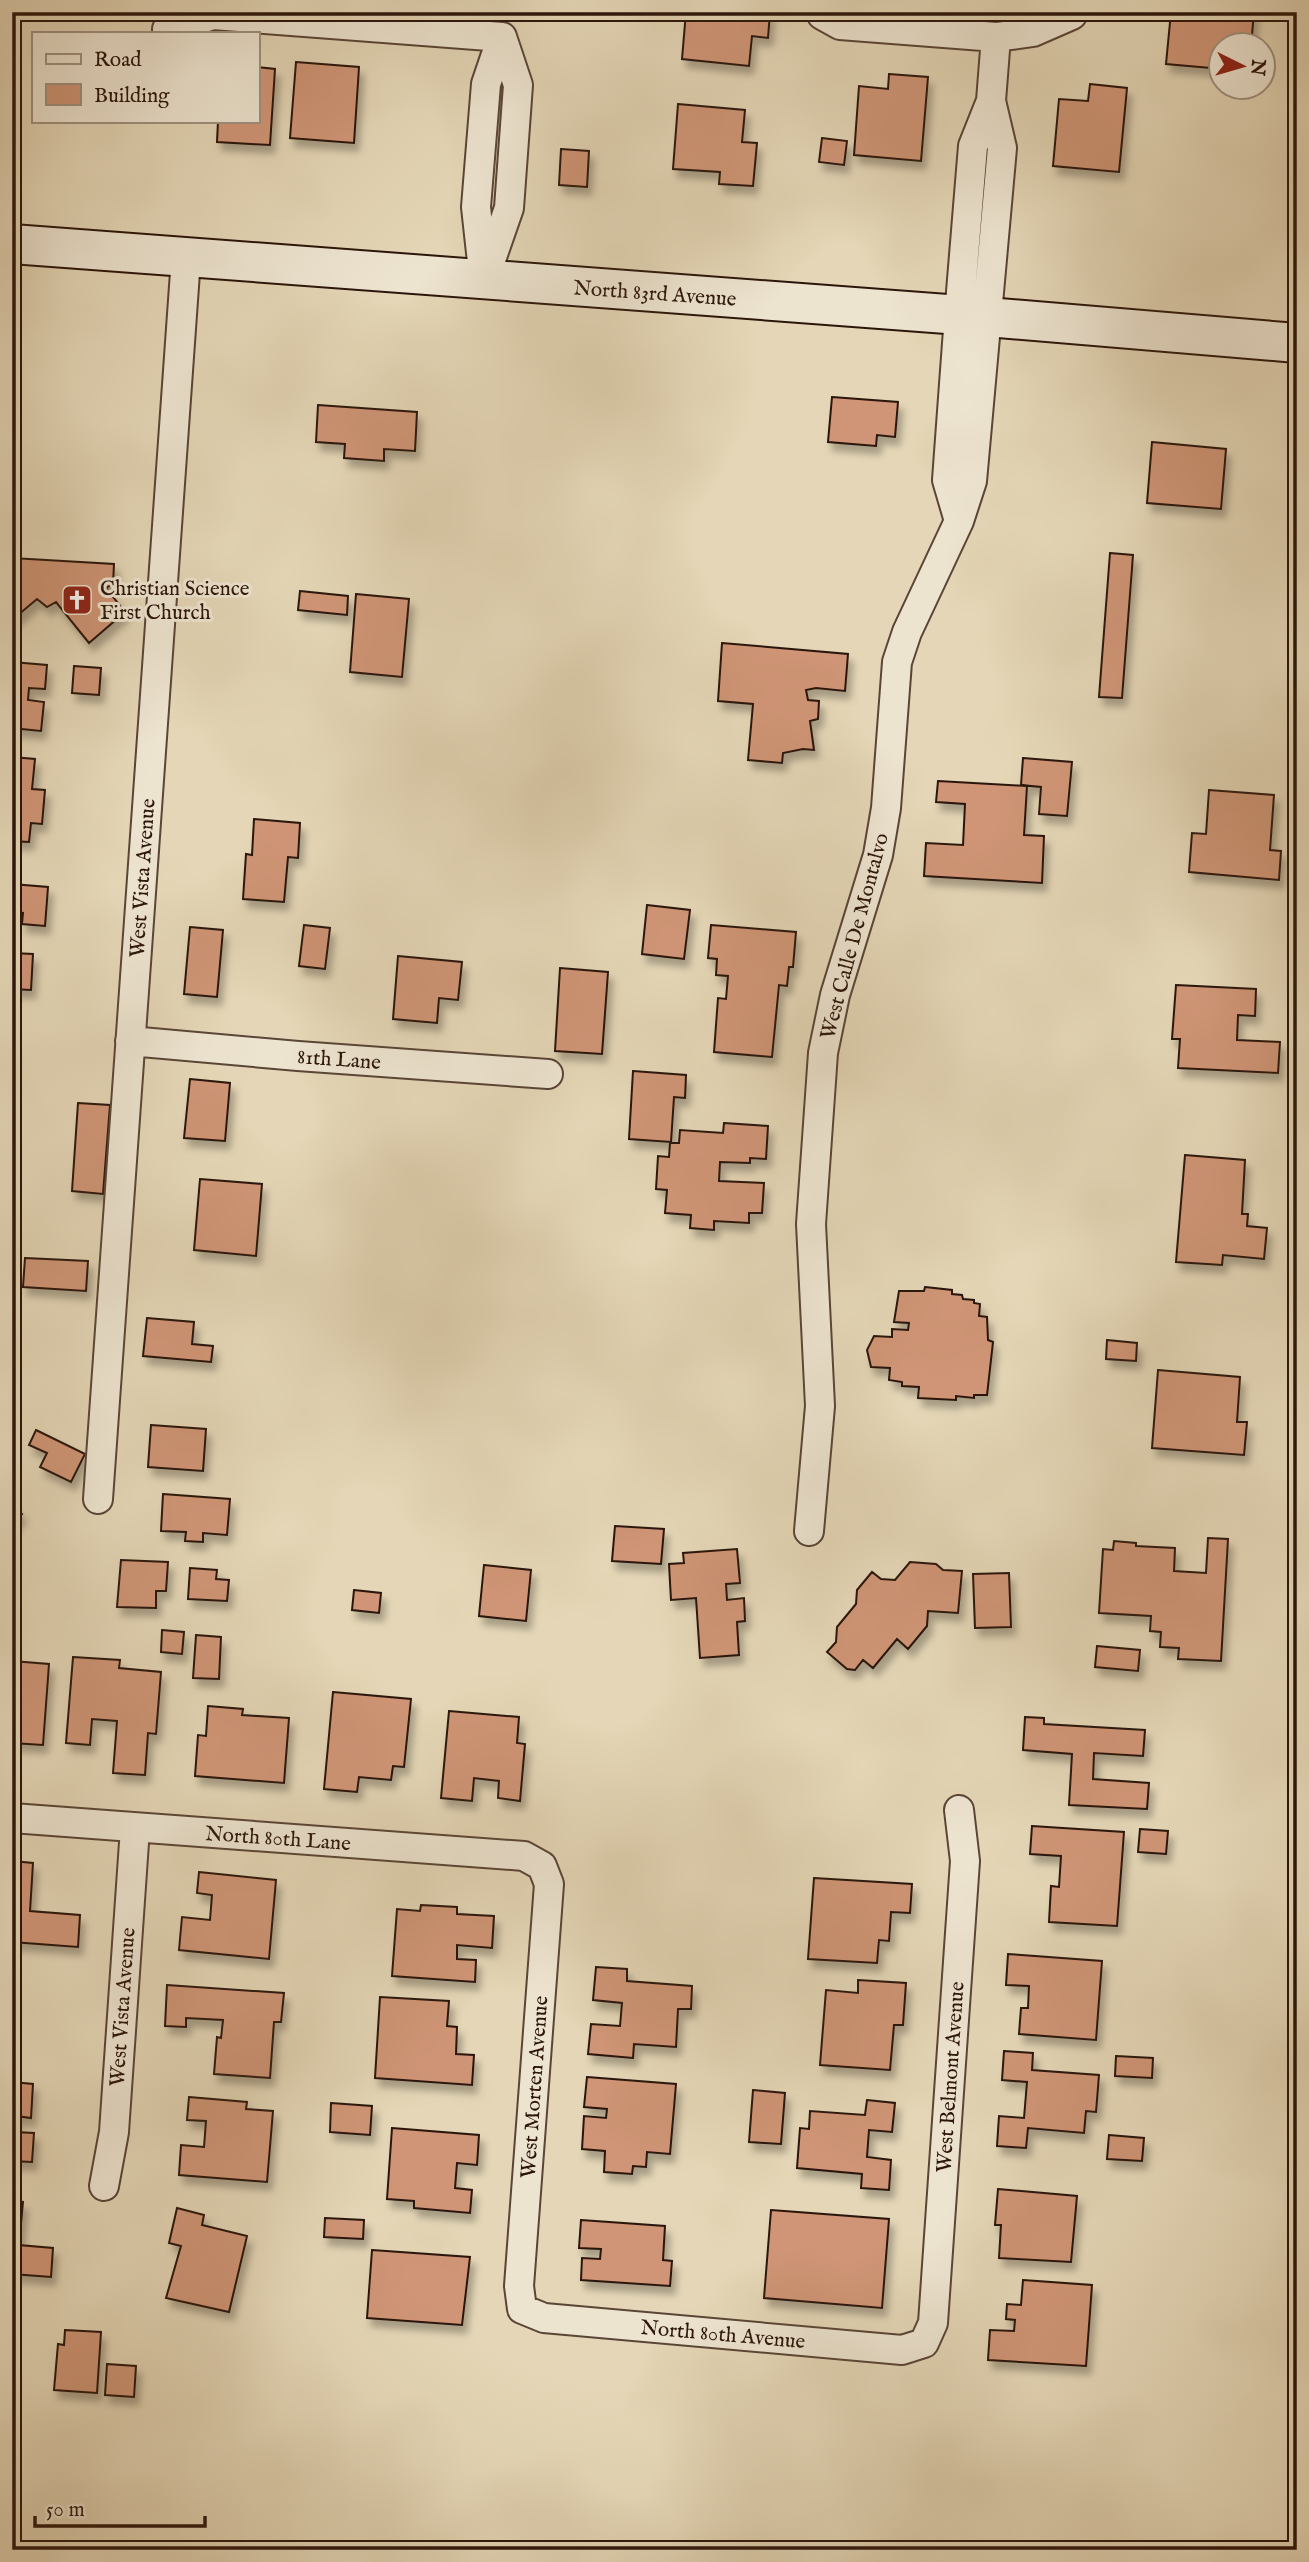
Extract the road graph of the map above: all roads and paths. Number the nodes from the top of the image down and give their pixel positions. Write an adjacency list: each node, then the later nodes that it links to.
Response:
1 (821, 14): 6 (street)
2 (1072, 15): 6 (street)
3 (386, 20): 4 (street); 5 (street)
4 (167, 29)
5 (502, 37): 8 (street); 9 (street)
6 (996, 37): 7 (street)
7 (991, 102): 10 (street); 11 (street)
8 (485, 110): 9 (street); 14 (street)
9 (516, 112): 14 (street)
10 (970, 184): 11 (street); 15 (street)
11 (999, 186): 15 (street)
12 (12, 244): 13 (main road, North 83rd Avenue)
13 (186, 258): 14 (main road, North 83rd Avenue); 17 (street, West Vista Avenue)
14 (484, 280): 15 (main road, North 83rd Avenue)
15 (973, 316): 16 (main road, North 83rd Avenue); 20 (street, West Calle De Montalvo)
16 (1297, 343)
17 (130, 1041): 18 (street, 81th Lane); 19 (street, West Vista Avenue)
18 (548, 1074)
19 (98, 1499)
20 (809, 1531)
21 (959, 1810): 27 (street, West Belmont Avenue)
22 (12, 1818): 23 (street, North 80th Lane)
23 (135, 1828): 24 (street, North 80th Lane); 25 (street, West Vista Avenue)
24 (542, 1866): 26 (street, West Morten Avenue)
25 (104, 2186)
26 (522, 2309): 27 (street, North 80th Avenue)
27 (924, 2343)

